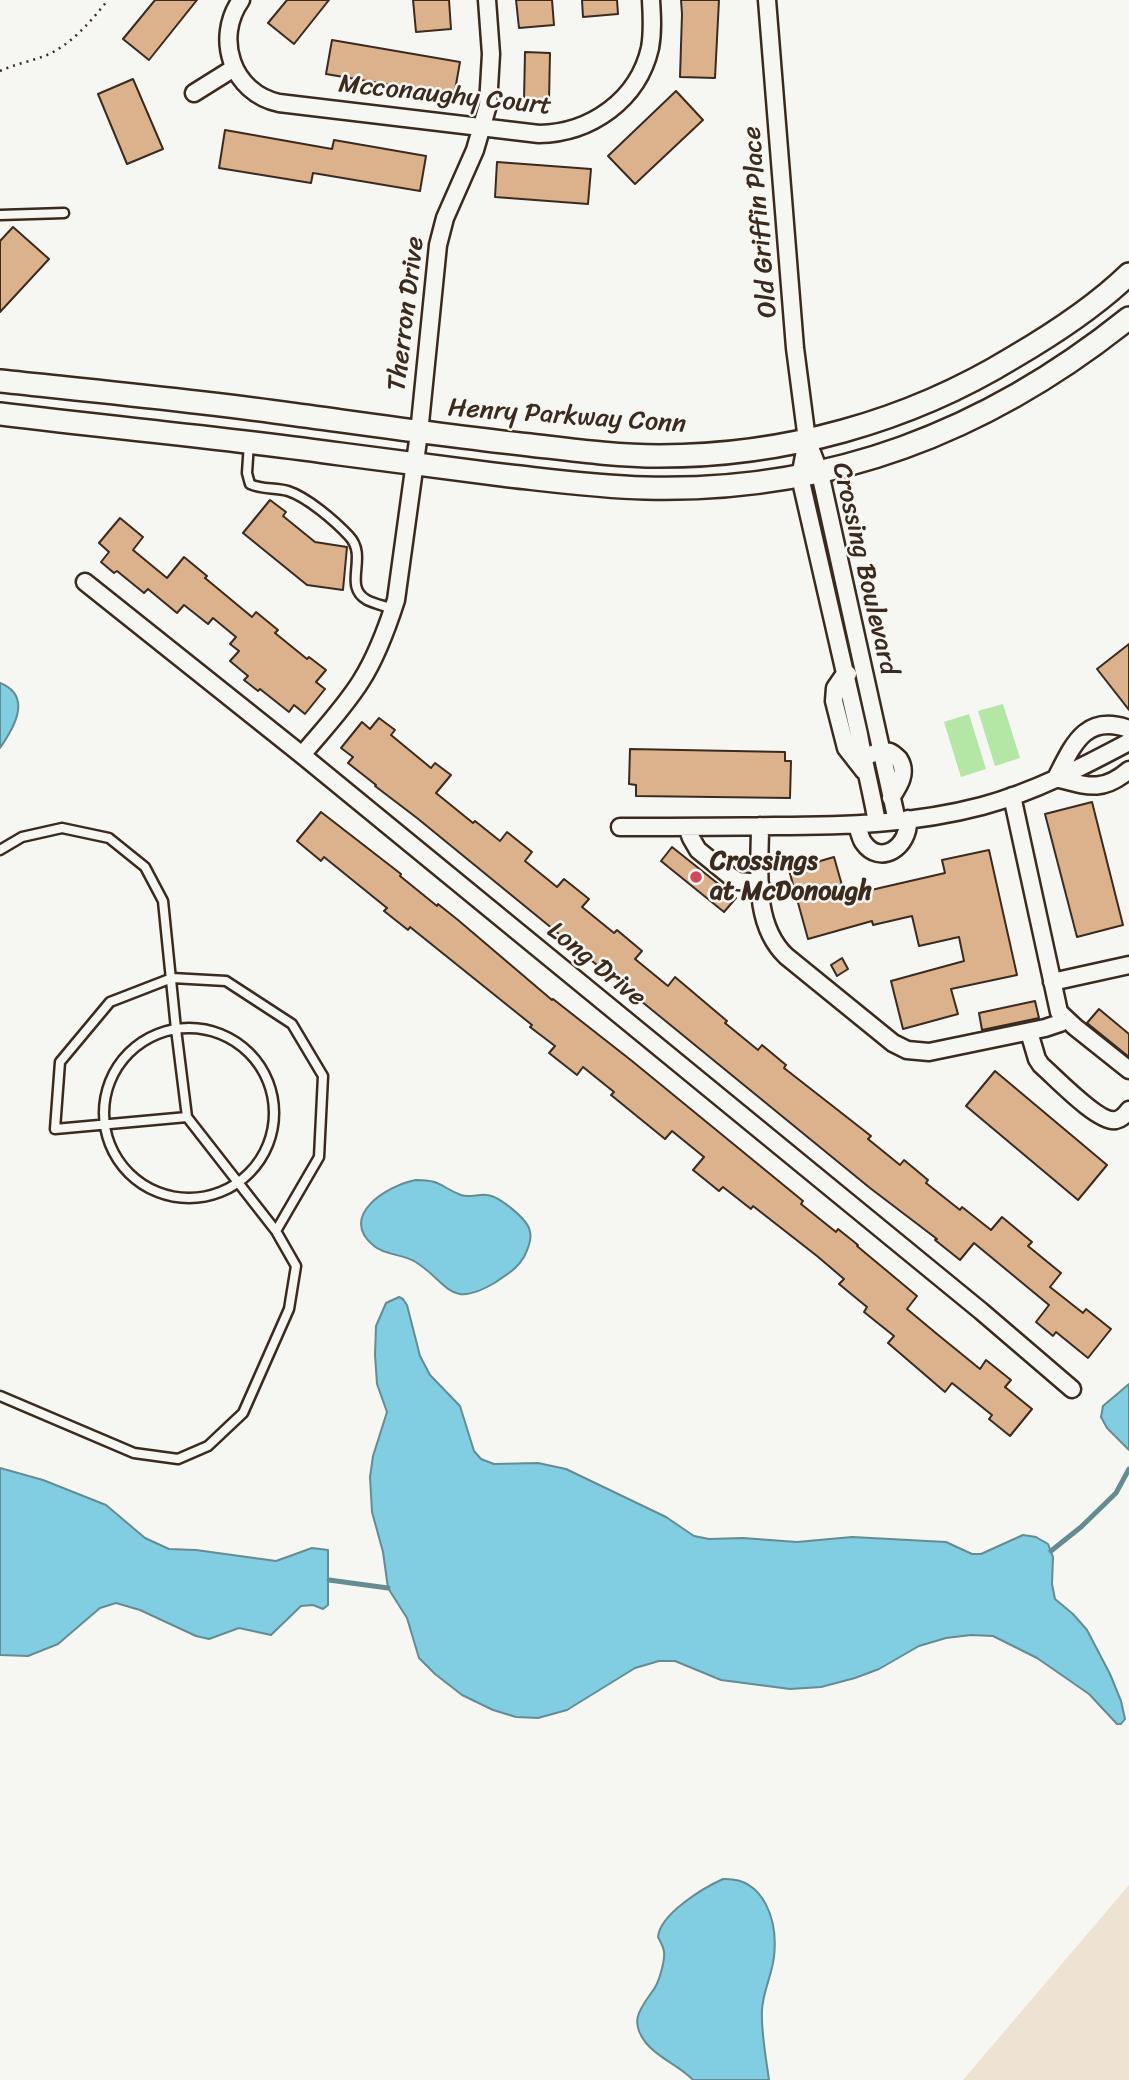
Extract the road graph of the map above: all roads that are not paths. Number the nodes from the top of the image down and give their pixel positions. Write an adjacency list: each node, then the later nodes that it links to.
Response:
1 (242, 0): 5 (street)
2 (487, 0): 7 (street, Therron Drive)
3 (651, 0): 7 (street, Mcconaughy Court)
4 (767, 0): 15 (street, Old Griffin Place)
5 (234, 68): 6 (street); 7 (street, Mcconaughy Court)
6 (194, 93)
7 (481, 127): 14 (street, Therron Drive)
8 (64, 213): 9 (lane)
9 (0, 215)
10 (1129, 274): 15 (street, Henry Parkway Conn)
11 (1129, 317): 18 (street)
12 (0, 381): 14 (street, Henry Parkway Conn)
13 (0, 414): 16 (street)
14 (419, 433): 15 (street, Henry Parkway Conn); 17 (street, Therron Drive)
15 (807, 440): 18 (street, Crossing Boulevard)
16 (249, 441): 17 (street); 22 (lane)
17 (414, 464): 18 (street); 22 (street, Therron Drive)
18 (810, 475): 20 (street, Crossing Boulevard); 21 (street, Crossing Boulevard)
19 (85, 582): 30 (street, Long Drive)
20 (846, 586): 21 (street); 23 (street, Crossing Boulevard)
21 (826, 590): 24 (street, Crossing Boulevard)
22 (393, 609): 30 (street, Therron Drive)
23 (863, 670): 24 (street); 25 (street, Crossing Boulevard)
24 (844, 675): 26 (street, Crossing Boulevard)
25 (873, 715): 26 (street); 29 (street, Crossing Boulevard)
26 (847, 723): 31 (street, Crossing Boulevard)
27 (1129, 729): 33 (street)
28 (1129, 742): 33 (street)
29 (881, 752): 31 (street); 35 (street)
30 (302, 755): 55 (street, Long Drive)
31 (864, 764): 36 (street, Crossing Boulevard)
32 (1129, 770): 33 (street)
33 (1056, 778): 34 (street)
34 (1012, 796): 35 (street); 45 (street)
35 (902, 820): 36 (street); 37 (street)
36 (877, 823): 37 (street)
37 (857, 825): 38 (street)
38 (760, 826): 40 (street); 42 (street)
39 (620, 827): 40 (street)
40 (687, 827): 42 (street)
41 (0, 850): 44 (lane)
42 (760, 883): 48 (street)
43 (1129, 965): 45 (street)
44 (172, 978): 47 (lane); 52 (lane); 54 (lane)
45 (1052, 982): 46 (street)
46 (1065, 1018): 48 (street); 49 (street)
47 (176, 1029): 51 (lane); 52 (lane); 53 (lane)
48 (1029, 1032): 50 (street)
49 (1129, 1070)
50 (1129, 1110)
51 (187, 1117): 52 (lane); 53 (lane)
52 (104, 1125): 53 (lane)
53 (237, 1183): 54 (lane)
54 (276, 1231): 56 (lane)
55 (1072, 1389)
56 (0, 1396)

